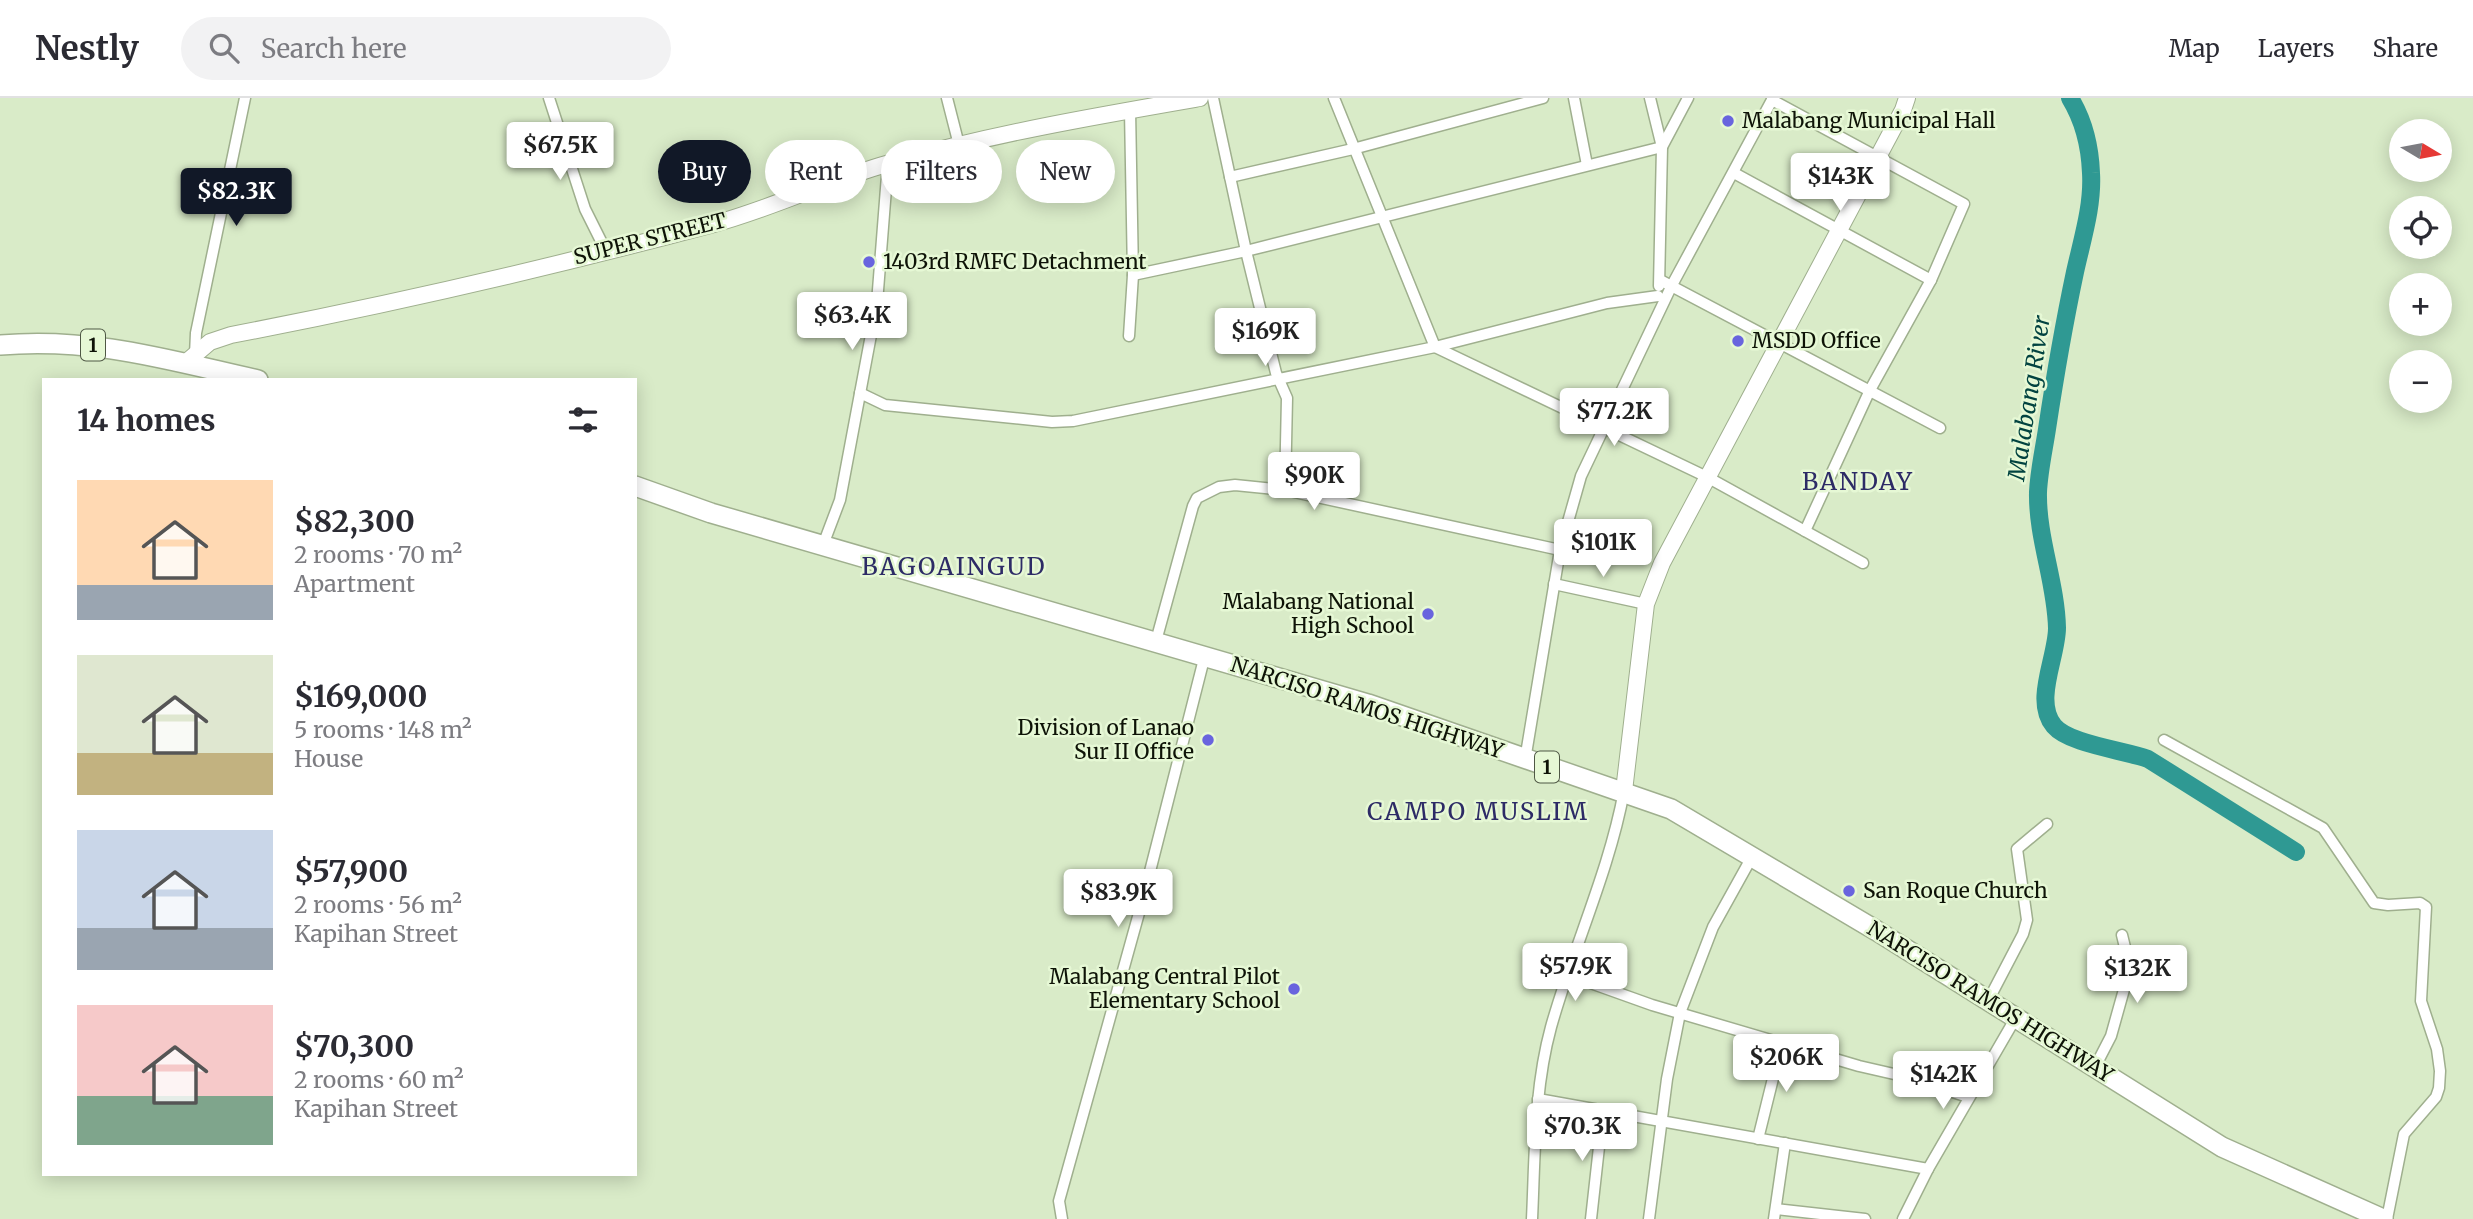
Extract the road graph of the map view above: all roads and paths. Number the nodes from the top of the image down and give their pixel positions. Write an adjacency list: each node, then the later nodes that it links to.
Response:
1 (245, 98): 38 (street)
2 (549, 98): 26 (street)
3 (947, 98): 14 (street)
4 (1200, 98): 13 (street, SUPER STREET)
5 (1213, 98): 22 (street)
6 (1334, 98): 17 (street)
7 (1543, 98): 17 (street)
8 (1574, 98): 19 (street)
9 (1650, 98): 16 (street)
10 (1688, 98): 16 (street)
11 (1907, 98): 18 (street)
12 (1773, 99): 18 (street); 21 (street)
13 (1130, 110): 15 (street, SUPER STREET); 28 (street)
14 (958, 140)
15 (983, 140)
16 (1662, 147): 19 (street); 29 (street)
17 (1353, 149): 22 (street); 24 (street)
18 (1877, 158): 25 (street); 30 (street)
19 (1587, 165): 24 (street)
20 (881, 166): 26 (street, SUPER STREET)
21 (1734, 173): 25 (street); 31 (street)
22 (1230, 177): 27 (street)
23 (885, 203): 42 (street)
24 (1381, 216): 27 (street); 37 (street)
25 (1839, 230): 30 (street); 35 (street)
26 (606, 251): 38 (street, SUPER STREET)
27 (1246, 251): 28 (street); 40 (street)
28 (1133, 275): 34 (street)
29 (1660, 280): 31 (street); 32 (street)
30 (1931, 280): 41 (street)
31 (1672, 285): 33 (street); 35 (street)
32 (1658, 296): 33 (street); 37 (street)
33 (1658, 315): 43 (street)
34 (1129, 336)
35 (1779, 342): 41 (street); 45 (street)
36 (0, 345): 38 (highway, 1)
37 (1435, 347): 40 (street); 43 (street)
38 (190, 359): 39 (highway, 1)
39 (252, 378)
40 (1279, 381): 42 (street); 47 (street)
41 (1870, 390): 44 (street); 48 (street)
42 (860, 393): 49 (street)
43 (1604, 426): 45 (street); 50 (street)
44 (1940, 428)
45 (1707, 477): 48 (street); 53 (street)
46 (637, 487): 49 (highway, NARCISO RAMOS HIGHWAY / 1)
47 (1286, 490): 50 (street); 54 (street)
48 (1805, 531): 51 (street)
49 (823, 545): 54 (highway, NARCISO RAMOS HIGHWAY / 1)
50 (1560, 550): 52 (street)
51 (1863, 563)
52 (1554, 584): 53 (street); 57 (street)
53 (1646, 604): 58 (street)
54 (1156, 641): 55 (highway, NARCISO RAMOS HIGHWAY / 1)
55 (1205, 655): 57 (highway, NARCISO RAMOS HIGHWAY / 1); 77 (street)
56 (2164, 740): 83 (street)
57 (1525, 760): 58 (highway, NARCISO RAMOS HIGHWAY / 1)
58 (1624, 791): 60 (highway, NARCISO RAMOS HIGHWAY / 1); 62 (street)
59 (2047, 824): 63 (street)
60 (1753, 855): 63 (highway, NARCISO RAMOS HIGHWAY / 1); 64 (street)
61 (2122, 935): 67 (street)
62 (1568, 975): 64 (street); 69 (street)
63 (1988, 1001): 65 (highway, NARCISO RAMOS HIGHWAY / 1)
64 (1680, 1013): 66 (street); 71 (street)
65 (2015, 1019): 67 (highway, NARCISO RAMOS HIGHWAY / 1); 68 (street)
66 (1782, 1042): 68 (street); 72 (street)
67 (2095, 1067): 83 (highway, NARCISO RAMOS HIGHWAY / 1)
68 (1968, 1097): 74 (street)
69 (1538, 1099): 70 (street); 78 (street)
70 (1604, 1111): 71 (street); 79 (street)
71 (1663, 1120): 72 (street); 80 (street)
72 (1758, 1139): 73 (street)
73 (1785, 1143): 74 (street); 75 (street)
74 (1928, 1169): 82 (street)
75 (1775, 1214): 76 (street)
76 (1834, 1217): 81 (street)
77 (1062, 1219)
78 (1532, 1219)
79 (1591, 1219)
80 (1649, 1219)
81 (1865, 1219)
82 (1902, 1219)
83 (2385, 1219)

